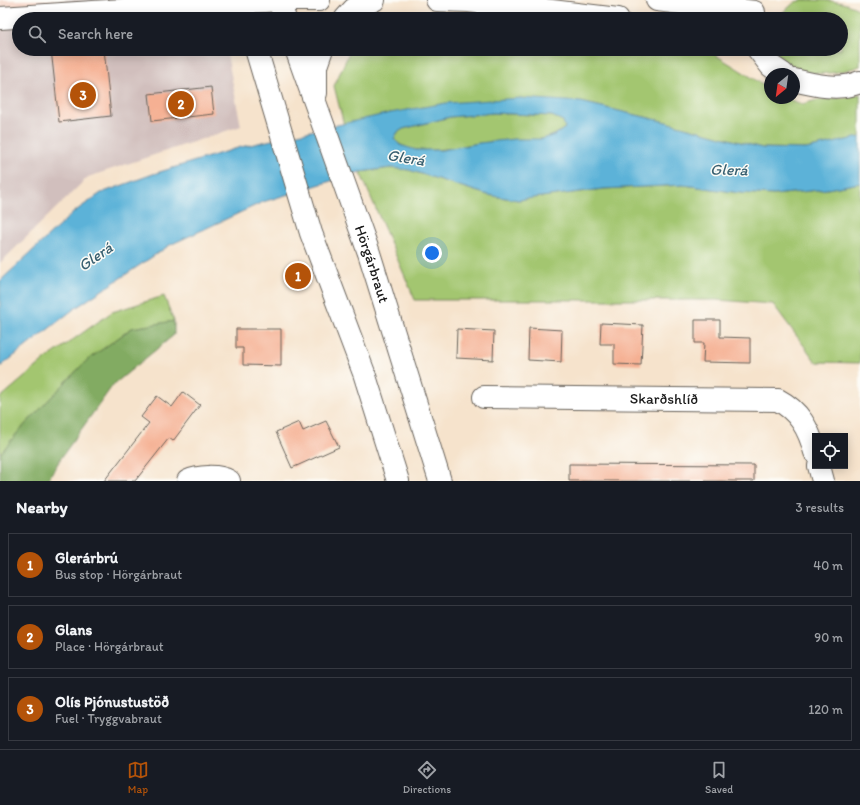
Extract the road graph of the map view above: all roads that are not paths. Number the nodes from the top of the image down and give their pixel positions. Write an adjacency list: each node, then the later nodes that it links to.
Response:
1 (279, 0): 2 (main road); 6 (main road); 9 (main road)
2 (318, 0)
3 (374, 0): 10 (main road)
4 (437, 0): 11 (main road)
5 (657, 0): 7 (main road)
6 (242, 7): 8 (main road)
7 (757, 10)
8 (132, 12)
9 (283, 12)
10 (351, 12)
11 (560, 12)
12 (12, 17): 13 (main road)
13 (0, 18)
14 (258, 56): 27 (main road)
15 (298, 56): 21 (main road, Hörgárbraut)
16 (320, 56): 21 (main road)
17 (762, 56): 18 (main road)
18 (774, 68)
19 (800, 82): 20 (main road)
20 (860, 82)
21 (316, 110): 28 (main road, Hörgárbraut)
22 (484, 398): 23 (main road, Skarðshlíð)
23 (812, 444)
24 (820, 469): 29 (main road)
25 (188, 481): 26 (main road)
26 (229, 481)
27 (398, 481)
28 (440, 481)
29 (823, 481)

